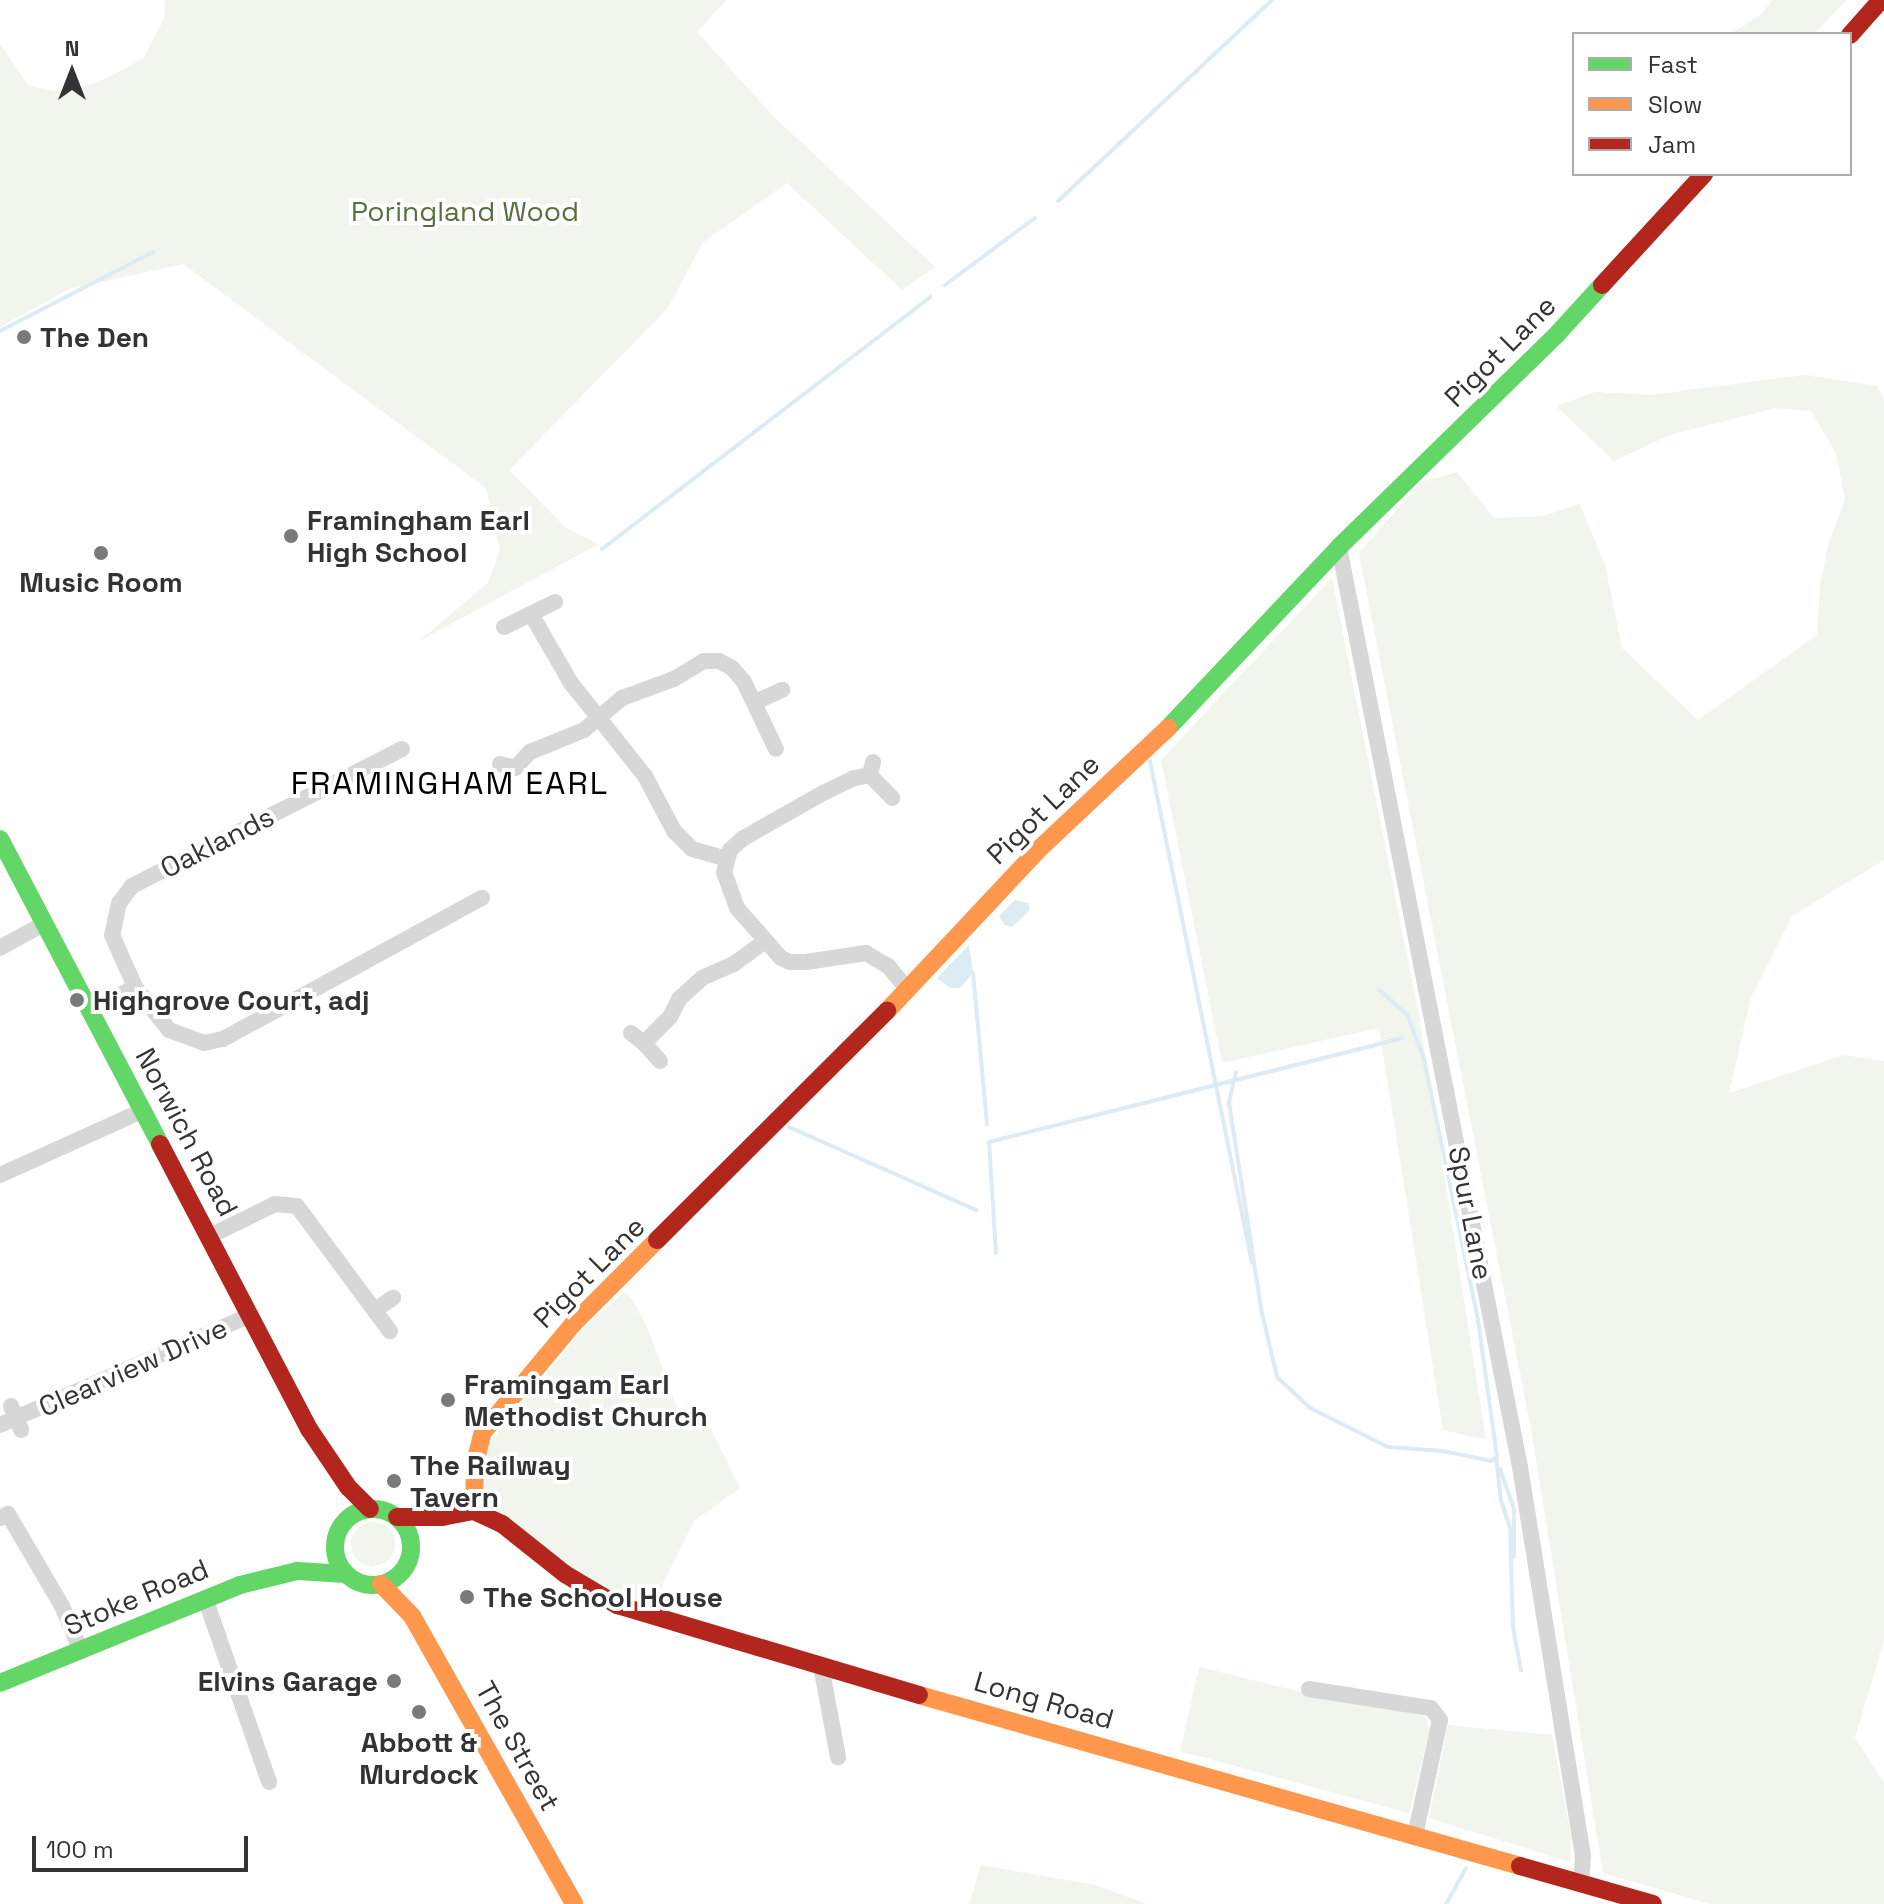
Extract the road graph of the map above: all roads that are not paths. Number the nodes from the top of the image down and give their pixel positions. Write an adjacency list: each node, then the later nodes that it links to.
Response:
1 (1881, 0): 2 (street)
2 (1852, 33)
3 (1702, 176): 4 (street, Pigot Lane)
4 (1339, 547): 22 (street, Pigot Lane); 55 (street, Spur Lane)
5 (555, 602): 6 (street)
6 (531, 614): 7 (street); 10 (street)
7 (504, 627)
8 (782, 690): 9 (street)
9 (755, 702): 10 (street); 12 (street)
10 (596, 717): 13 (street); 16 (street)
11 (402, 749): 21 (street, Oaklands)
12 (776, 749)
13 (513, 769)
14 (892, 798): 16 (street)
15 (0, 839): 18 (street, Norwich Road)
16 (726, 859): 19 (street)
17 (482, 898): 21 (street, Oaklands)
18 (45, 923): 20 (street); 23 (street, Norwich Road)
19 (765, 941): 22 (street); 24 (street)
20 (0, 948)
21 (135, 987): 23 (street)
22 (907, 989): 35 (street, Pigot Lane)
23 (92, 1011): 25 (street, Norwich Road)
24 (660, 1061)
25 (144, 1110): 26 (street); 27 (street, Norwich Road)
26 (0, 1175)
27 (210, 1236): 29 (street); 30 (street, Norwich Road)
28 (393, 1298): 29 (street)
29 (375, 1310): 31 (street)
30 (250, 1315): 32 (street, Clearview Drive); 33 (street, Norwich Road)
31 (390, 1331)
32 (12, 1420)
33 (324, 1452): 34 (street, Norwich Road); 39 (street, Norwich Road)
34 (370, 1509): 37 (street); 39 (street)
35 (474, 1511): 38 (street); 49 (street, Long Road)
36 (3, 1512): 48 (street)
37 (397, 1517): 38 (street); 41 (street)
38 (442, 1517): 41 (street)
39 (340, 1527): 40 (street)
40 (335, 1548): 43 (street, Stoke Road); 44 (street)
41 (411, 1550): 42 (street, The Street)
42 (404, 1570): 45 (street); 47 (street, The Street)
43 (297, 1571): 44 (street, Stoke Road); 46 (street, Stoke Road)
44 (346, 1574): 45 (street, The Street)
45 (381, 1584): 47 (street, The Street)
46 (205, 1598): 48 (street, Stoke Road); 53 (street)
47 (412, 1616): 56 (street, The Street)
48 (81, 1651): 50 (street, Stoke Road)
49 (821, 1666): 52 (street); 54 (street, Long Road)
50 (0, 1683)
51 (1309, 1689): 54 (street)
52 (838, 1757)
53 (269, 1782)
54 (1415, 1836): 55 (street, Long Road)
55 (1581, 1883): 57 (street, Long Road)
56 (574, 1904)
57 (1653, 1904)

